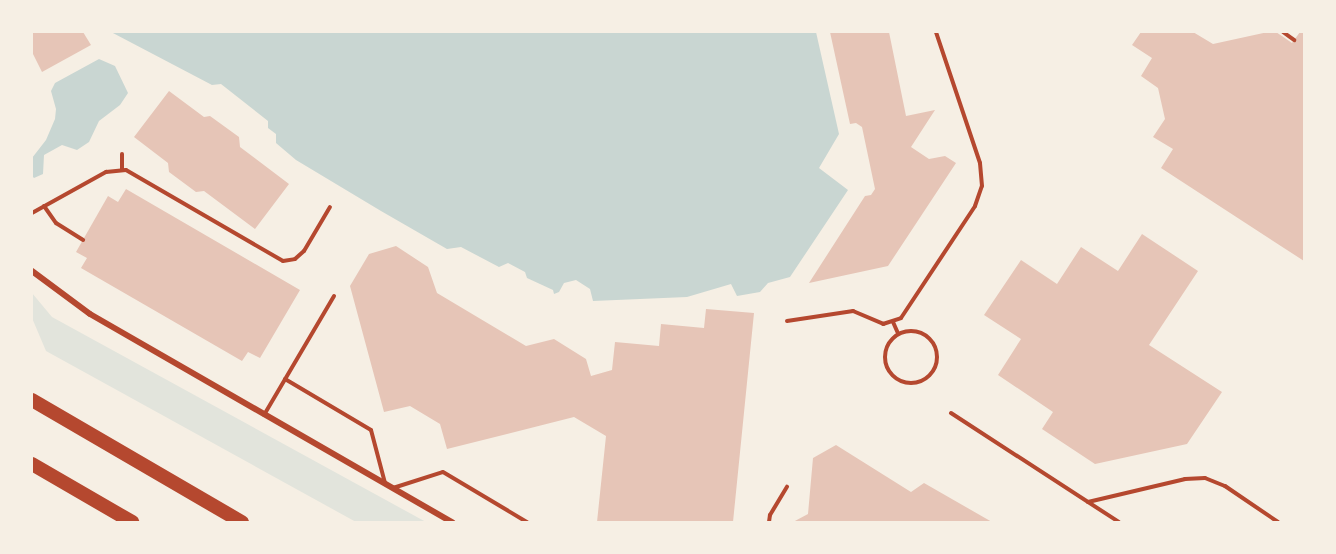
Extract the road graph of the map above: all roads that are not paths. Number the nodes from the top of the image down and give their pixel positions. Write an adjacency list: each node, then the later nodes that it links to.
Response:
1 (936, 32): 13 (lane)
2 (1283, 32): 3 (lane)
3 (1294, 40)
4 (122, 154): 5 (lane)
5 (122, 169): 6 (lane); 7 (lane)
6 (44, 206): 8 (lane); 9 (lane)
7 (330, 207)
8 (32, 213)
9 (83, 240)
10 (32, 271): 18 (street)
11 (334, 296): 15 (lane)
12 (787, 321): 13 (lane)
13 (893, 322): 14 (lane)
14 (898, 333): 14 (lane)
15 (285, 379): 18 (lane); 20 (lane)
16 (32, 400): 25 (highway)
17 (951, 413): 23 (lane)
18 (264, 415): 20 (street)
19 (32, 464): 24 (highway)
20 (385, 484): 22 (street)
21 (787, 487): 28 (lane)
22 (393, 488): 26 (street); 27 (lane)
23 (1088, 502): 29 (lane); 30 (lane)
24 (132, 522)
25 (242, 522)
26 (452, 522)
27 (527, 522)
28 (769, 522)
29 (1119, 522)
30 (1278, 522)

